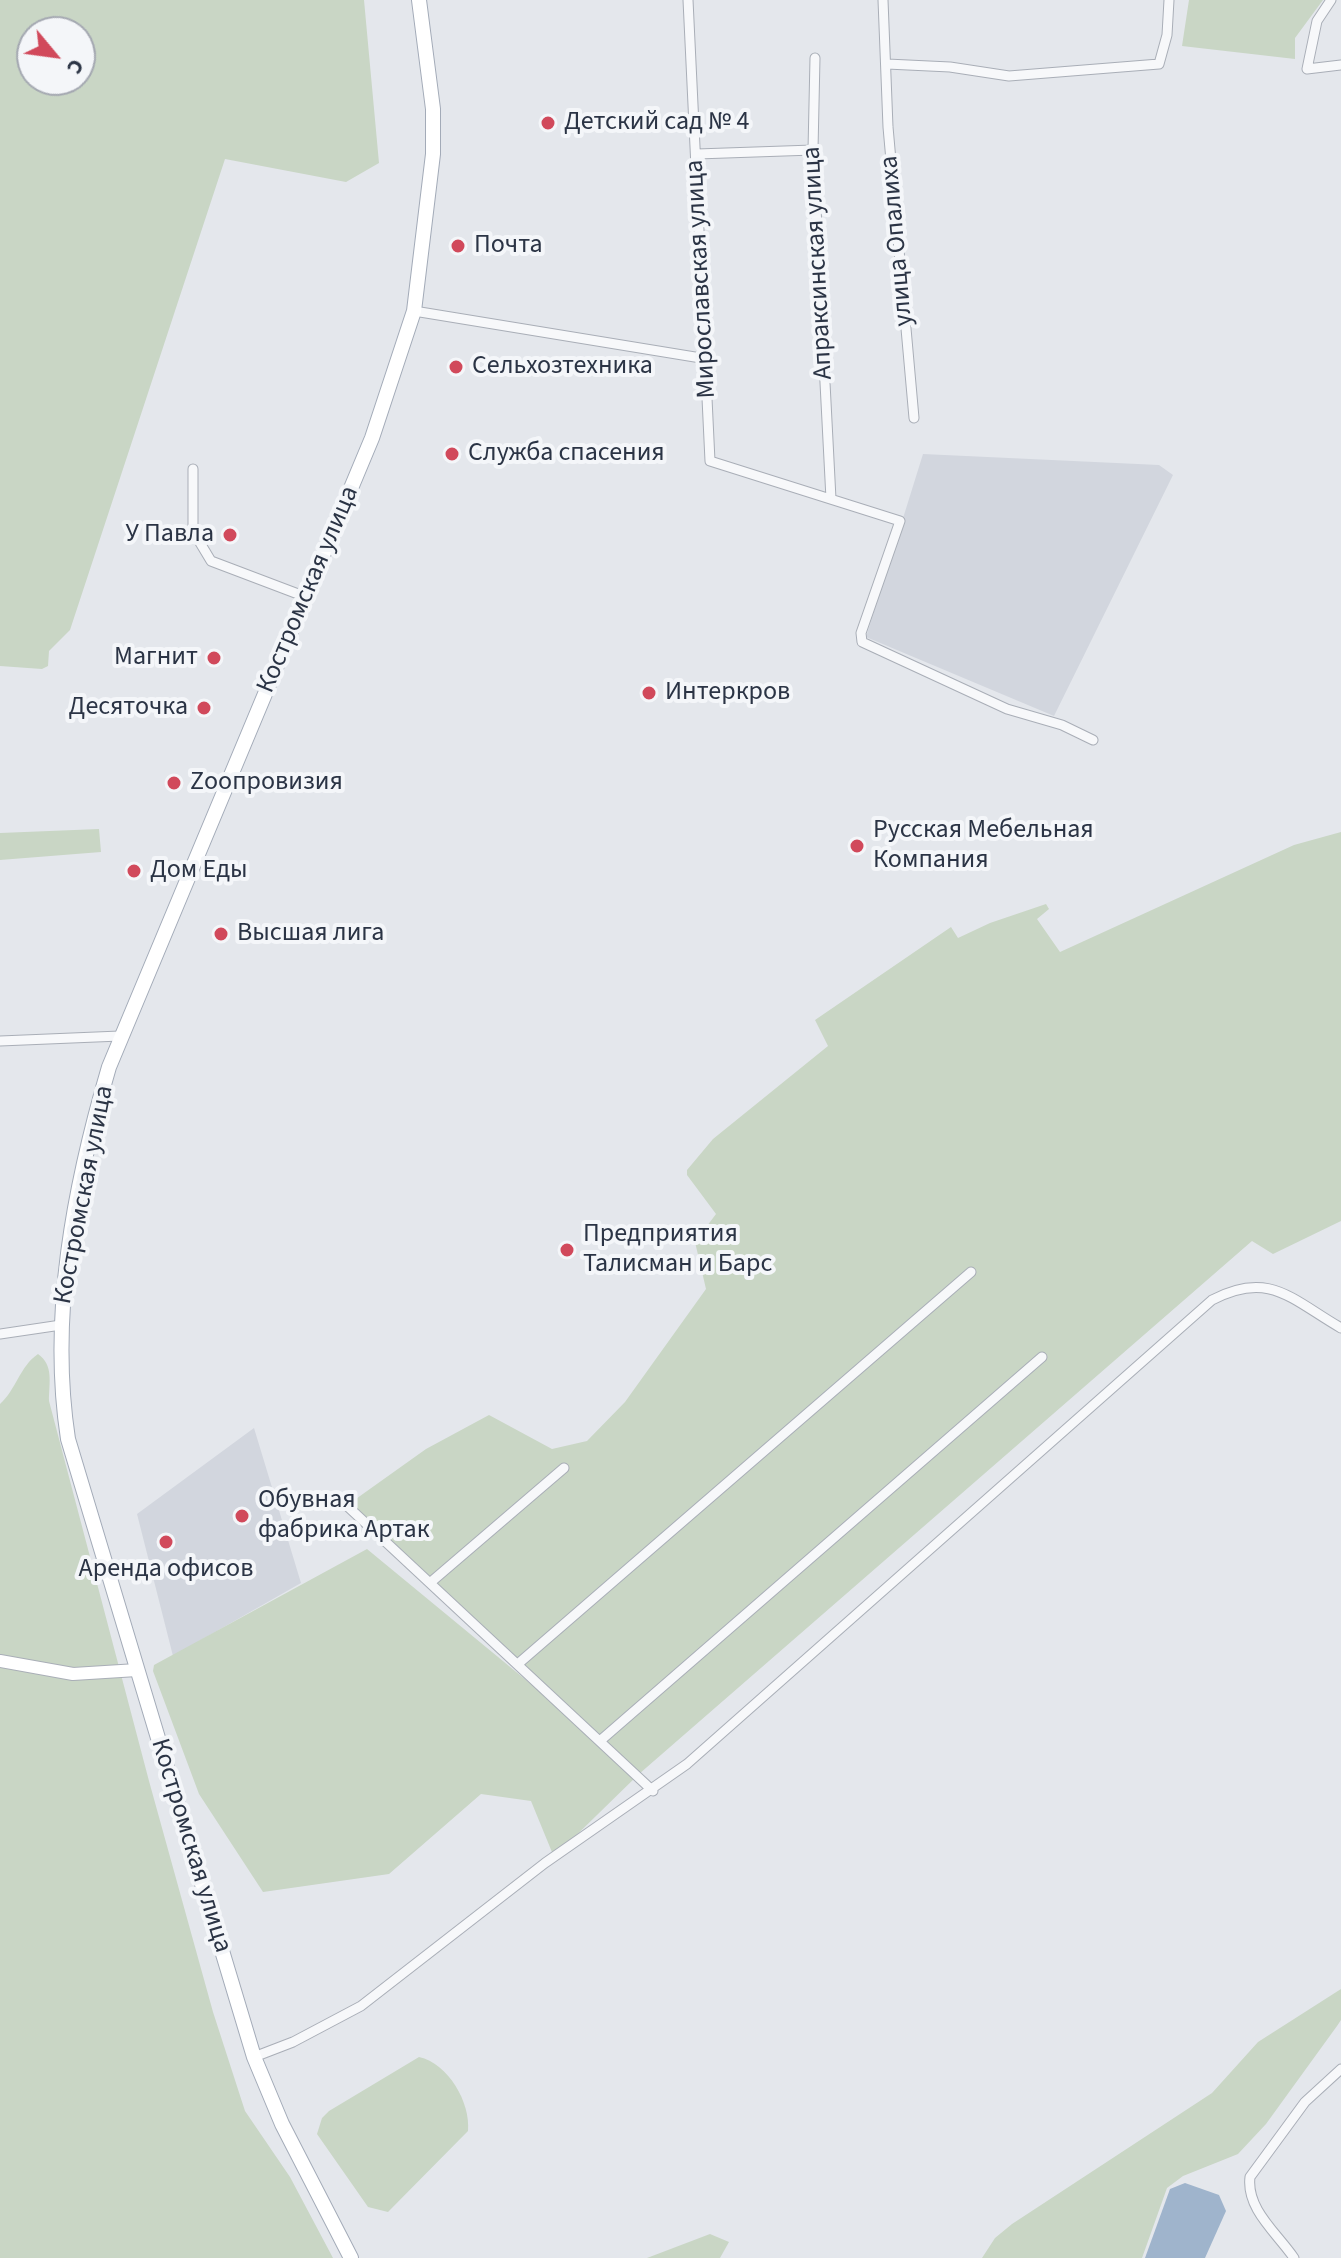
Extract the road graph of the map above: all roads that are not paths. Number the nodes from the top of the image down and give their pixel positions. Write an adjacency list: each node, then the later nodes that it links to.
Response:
1 (419, 0): 11 (main road, Костромская улица)
2 (688, 0): 10 (street, Мирославская улица)
3 (883, 0): 7 (street, улица Опалиха)
4 (1169, 0): 7 (street)
5 (1331, 0): 8 (street)
6 (815, 58): 9 (street, Апраксинская улица)
7 (887, 64): 13 (street, улица Опалиха)
8 (1341, 65)
9 (813, 150): 10 (street); 15 (street, Апраксинская улица)
10 (697, 154): 12 (street, Мирославская улица)
11 (414, 311): 12 (street); 16 (main road, Костромская улица)
12 (707, 359): 15 (street, Мирославская улица)
13 (914, 418)
14 (193, 469): 16 (street)
15 (831, 499): 17 (street)
16 (306, 597): 18 (main road, Костромская улица)
17 (1093, 740)
18 (120, 1036): 19 (street); 21 (main road, Костромская улица)
19 (0, 1041)
20 (971, 1272): 29 (street)
21 (61, 1325): 23 (street); 30 (main road, Костромская улица)
22 (1341, 1328): 32 (street)
23 (0, 1334)
24 (1042, 1357): 31 (street)
25 (564, 1468): 27 (street)
26 (344, 1503): 27 (street)
27 (431, 1582): 29 (street)
28 (0, 1661): 30 (main road)
29 (519, 1663): 31 (street)
30 (137, 1670): 33 (main road, Костромская улица)
31 (601, 1740): 32 (street)
32 (653, 1791): 33 (street)
33 (254, 2057): 35 (main road, Костромская улица)
34 (1341, 2069): 36 (street)
35 (351, 2258)
36 (1294, 2258)

